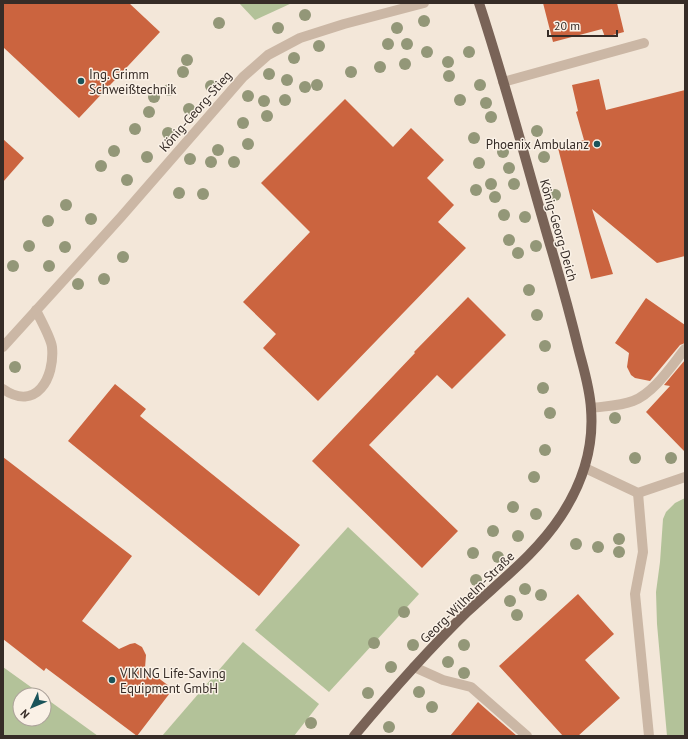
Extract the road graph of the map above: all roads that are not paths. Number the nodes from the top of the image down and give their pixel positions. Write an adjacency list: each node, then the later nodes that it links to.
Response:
1 (424, 3): 5 (street, König-Georg-Stieg)
2 (479, 3): 4 (main road, König-Georg-Deich)
3 (644, 43): 4 (street)
4 (503, 82): 9 (main road, König-Georg-Deich)
5 (36, 310): 6 (street, König-Georg-Stieg); 8 (street)
6 (3, 347)
7 (685, 349): 9 (street)
8 (3, 389)
9 (591, 408): 10 (main road, König-Georg-Deich)
10 (585, 468): 12 (street); 13 (main road, Georg-Wilhelm-Straße)
11 (685, 477): 12 (street)
12 (638, 493): 16 (street)
13 (414, 667): 14 (main road, Georg-Wilhelm-Straße); 15 (street)
14 (354, 736)
15 (527, 736)
16 (649, 736)

